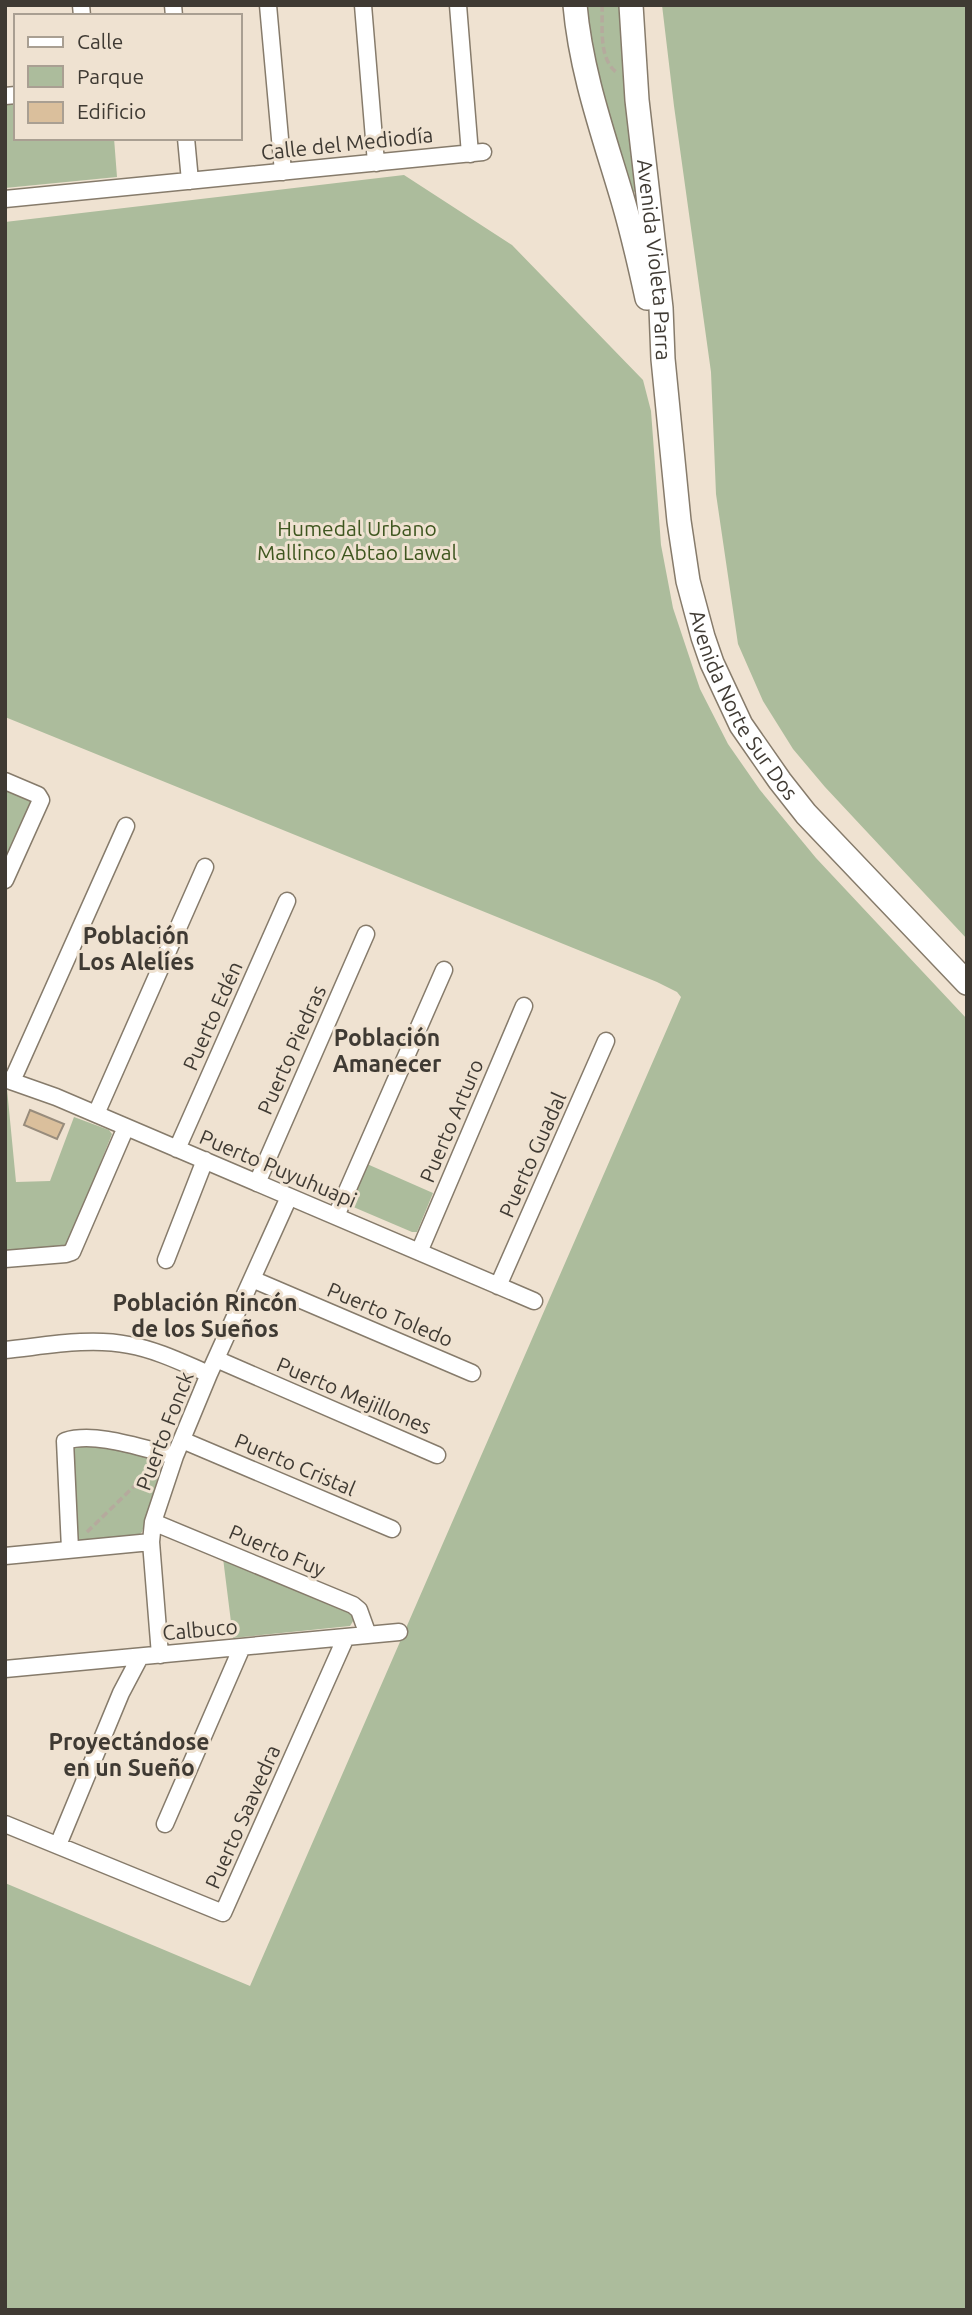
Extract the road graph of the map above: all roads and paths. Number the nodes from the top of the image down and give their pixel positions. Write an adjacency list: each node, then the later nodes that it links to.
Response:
1 (268, 5): 10 (street)
2 (363, 5): 9 (street)
3 (458, 5): 9 (street, Calle del Mediodía)
4 (575, 5): 13 (main road, Avenida Violeta Parra)
5 (602, 5): 7 (path)
6 (631, 5): 7 (main road, Avenida Violeta Parra)
7 (635, 75): 13 (main road, Avenida Violeta Parra)
8 (186, 140): 11 (street)
9 (376, 163): 10 (street, Calle del Mediodía)
10 (283, 172): 11 (street, Calle del Mediodía)
11 (190, 181): 12 (street, Calle del Mediodía)
12 (5, 199)
13 (663, 359): 21 (main road, Avenida Norte Sur Dos)
14 (5, 781): 17 (street)
15 (126, 827): 24 (street)
16 (205, 867): 25 (street)
17 (5, 880)
18 (287, 901): 27 (street, Puerto Edén)
19 (366, 934): 29 (street, Puerto Piedras)
20 (444, 970): 31 (street)
21 (967, 984)
22 (524, 1006): 32 (street, Puerto Arturo)
23 (606, 1041): 36 (street, Puerto Guadal)
24 (8, 1080): 25 (street, Puerto Puyuhuapi)
25 (96, 1114): 26 (street, Puerto Puyuhuapi)
26 (126, 1127): 27 (street, Puerto Puyuhuapi); 33 (street)
27 (177, 1149): 28 (street, Puerto Puyuhuapi)
28 (205, 1160): 29 (street, Puerto Puyuhuapi); 34 (street)
29 (257, 1183): 30 (street, Puerto Puyuhuapi)
30 (289, 1197): 31 (street, Puerto Puyuhuapi); 35 (street, Puerto Fonck)
31 (336, 1216): 32 (street, Puerto Puyuhuapi)
32 (419, 1252): 36 (street, Puerto Puyuhuapi)
33 (5, 1259)
34 (166, 1260)
35 (252, 1279): 39 (street, Puerto Fonck); 40 (street, Puerto Toledo)
36 (498, 1286): 37 (street, Puerto Puyuhuapi)
37 (534, 1301)
38 (5, 1350): 39 (street, Puerto Mejillones)
39 (213, 1367): 41 (street, Puerto Fonck); 43 (street, Puerto Mejillones)
40 (472, 1373)
41 (182, 1440): 42 (street, Puerto Fonck); 45 (street, Puerto Cristal)
42 (173, 1455): 44 (street, Puerto Fonck); 47 (path); 47 (street)
43 (437, 1455)
44 (153, 1522): 46 (street, Puerto Fonck); 50 (street, Puerto Fuy)
45 (392, 1529)
46 (151, 1542): 47 (street); 53 (street, Puerto Fonck)
47 (70, 1549): 48 (street)
48 (5, 1556)
49 (400, 1632): 50 (street, Calbuco)
50 (368, 1635): 51 (street, Calbuco)
51 (346, 1637): 52 (street, Calbuco); 58 (street, Puerto Saavedra)
52 (242, 1647): 53 (street, Calbuco); 57 (street)
53 (160, 1655): 54 (street, Calbuco)
54 (140, 1657): 55 (street, Calbuco); 58 (street)
55 (5, 1670)
56 (5, 1824): 58 (street, Puerto Saavedra)
57 (164, 1824)
58 (58, 1845)

